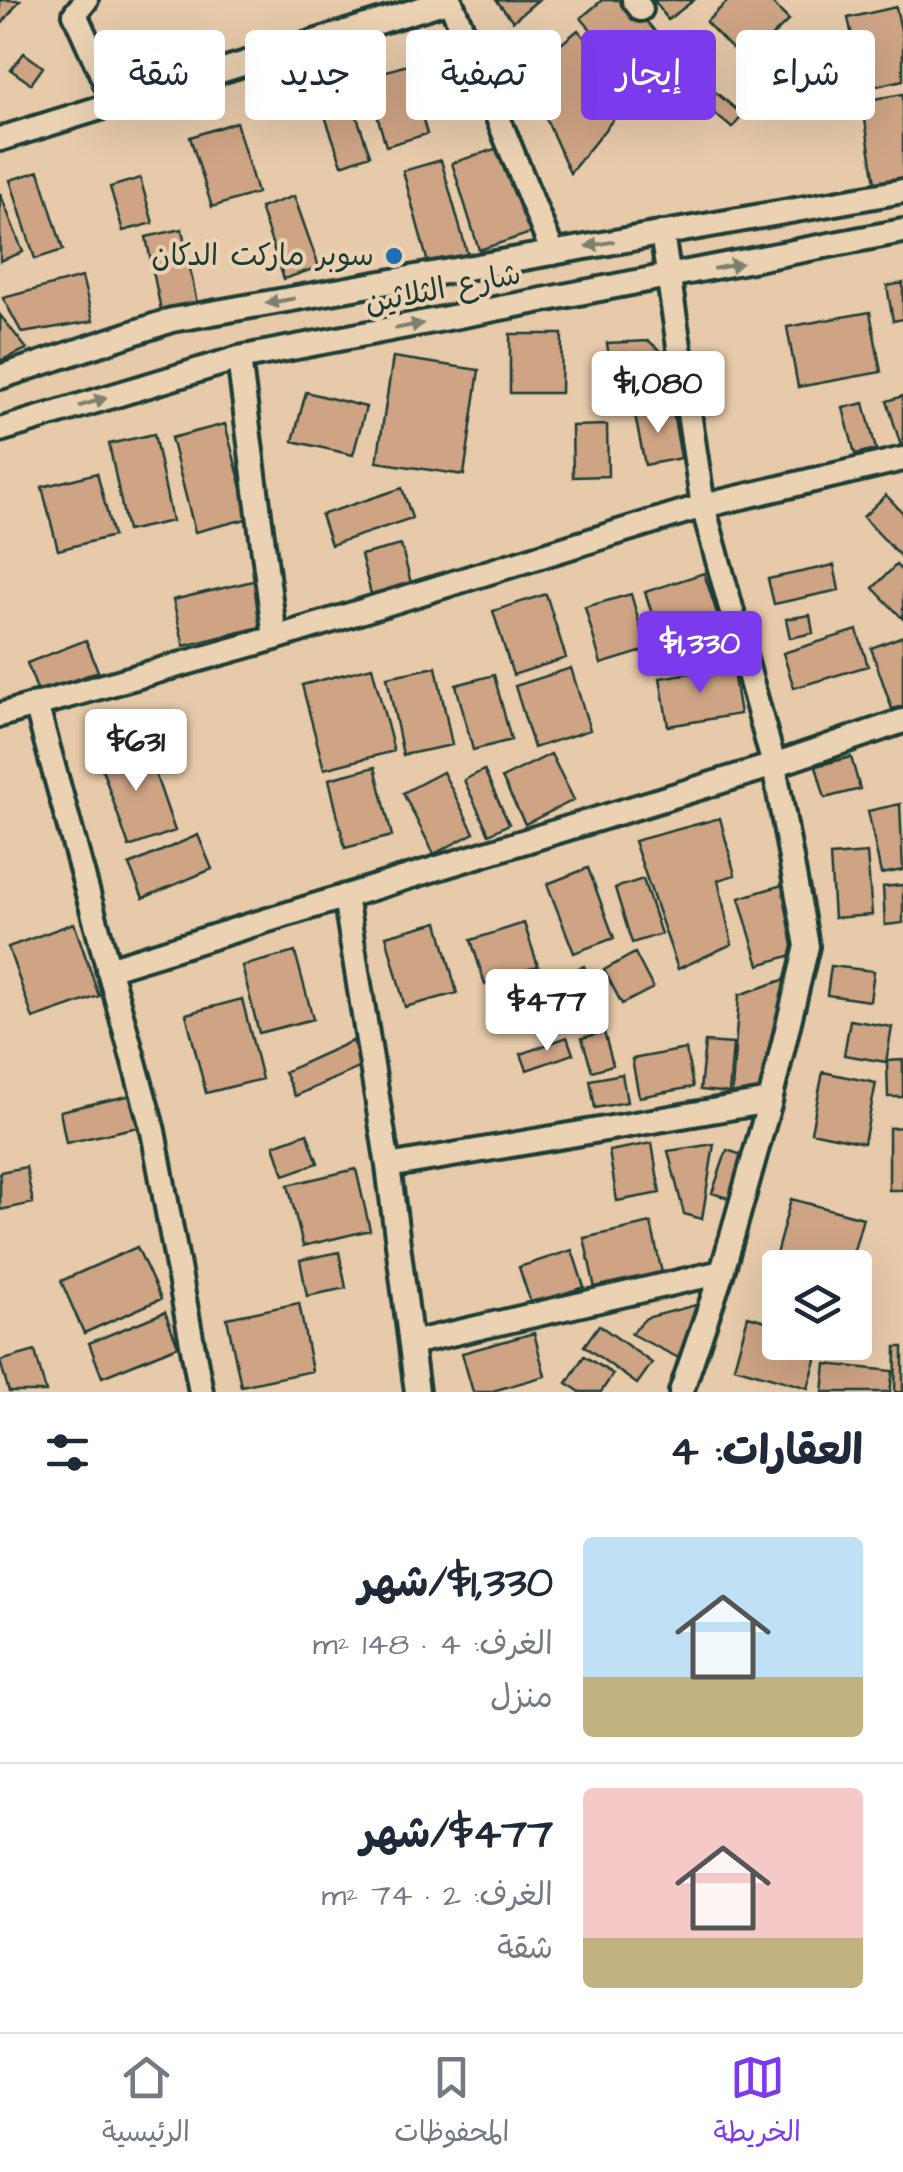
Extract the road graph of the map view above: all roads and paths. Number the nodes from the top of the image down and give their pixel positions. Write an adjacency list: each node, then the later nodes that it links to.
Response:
1 (86, 0): 3 (street)
2 (450, 0): 4 (street); 10 (street)
3 (94, 56)
4 (225, 70)
5 (94, 110): 6 (street)
6 (0, 139)
7 (903, 191): 9 (street, شارع الثلاثين)
8 (903, 232): 11 (street, شارع الثلاثين, one-way to 8)
9 (662, 233): 10 (street, شارع الثلاثين, one-way to 10); 11 (street)
10 (554, 253): 13 (street, شارع الثلاثين, one-way to 13)
11 (667, 278): 12 (street, شارع الثلاثين, one-way to 11); 16 (street)
12 (239, 358): 14 (street, شارع الثلاثين, one-way to 12); 17 (street)
13 (0, 377)
14 (0, 430)
15 (903, 459): 16 (street)
16 (702, 506): 17 (street); 21 (street)
17 (276, 638): 18 (street)
18 (36, 704): 19 (street); 23 (street)
19 (0, 715)
20 (902, 724): 21 (street)
21 (774, 765): 22 (street); 24 (street)
22 (345, 896): 23 (street); 25 (street)
23 (108, 969): 28 (street)
24 (770, 1100): 25 (street); 26 (street)
25 (388, 1166): 27 (street)
26 (722, 1272): 27 (street); 30 (street)
27 (411, 1342): 29 (street)
28 (202, 1392)
29 (417, 1392)
30 (681, 1392)

